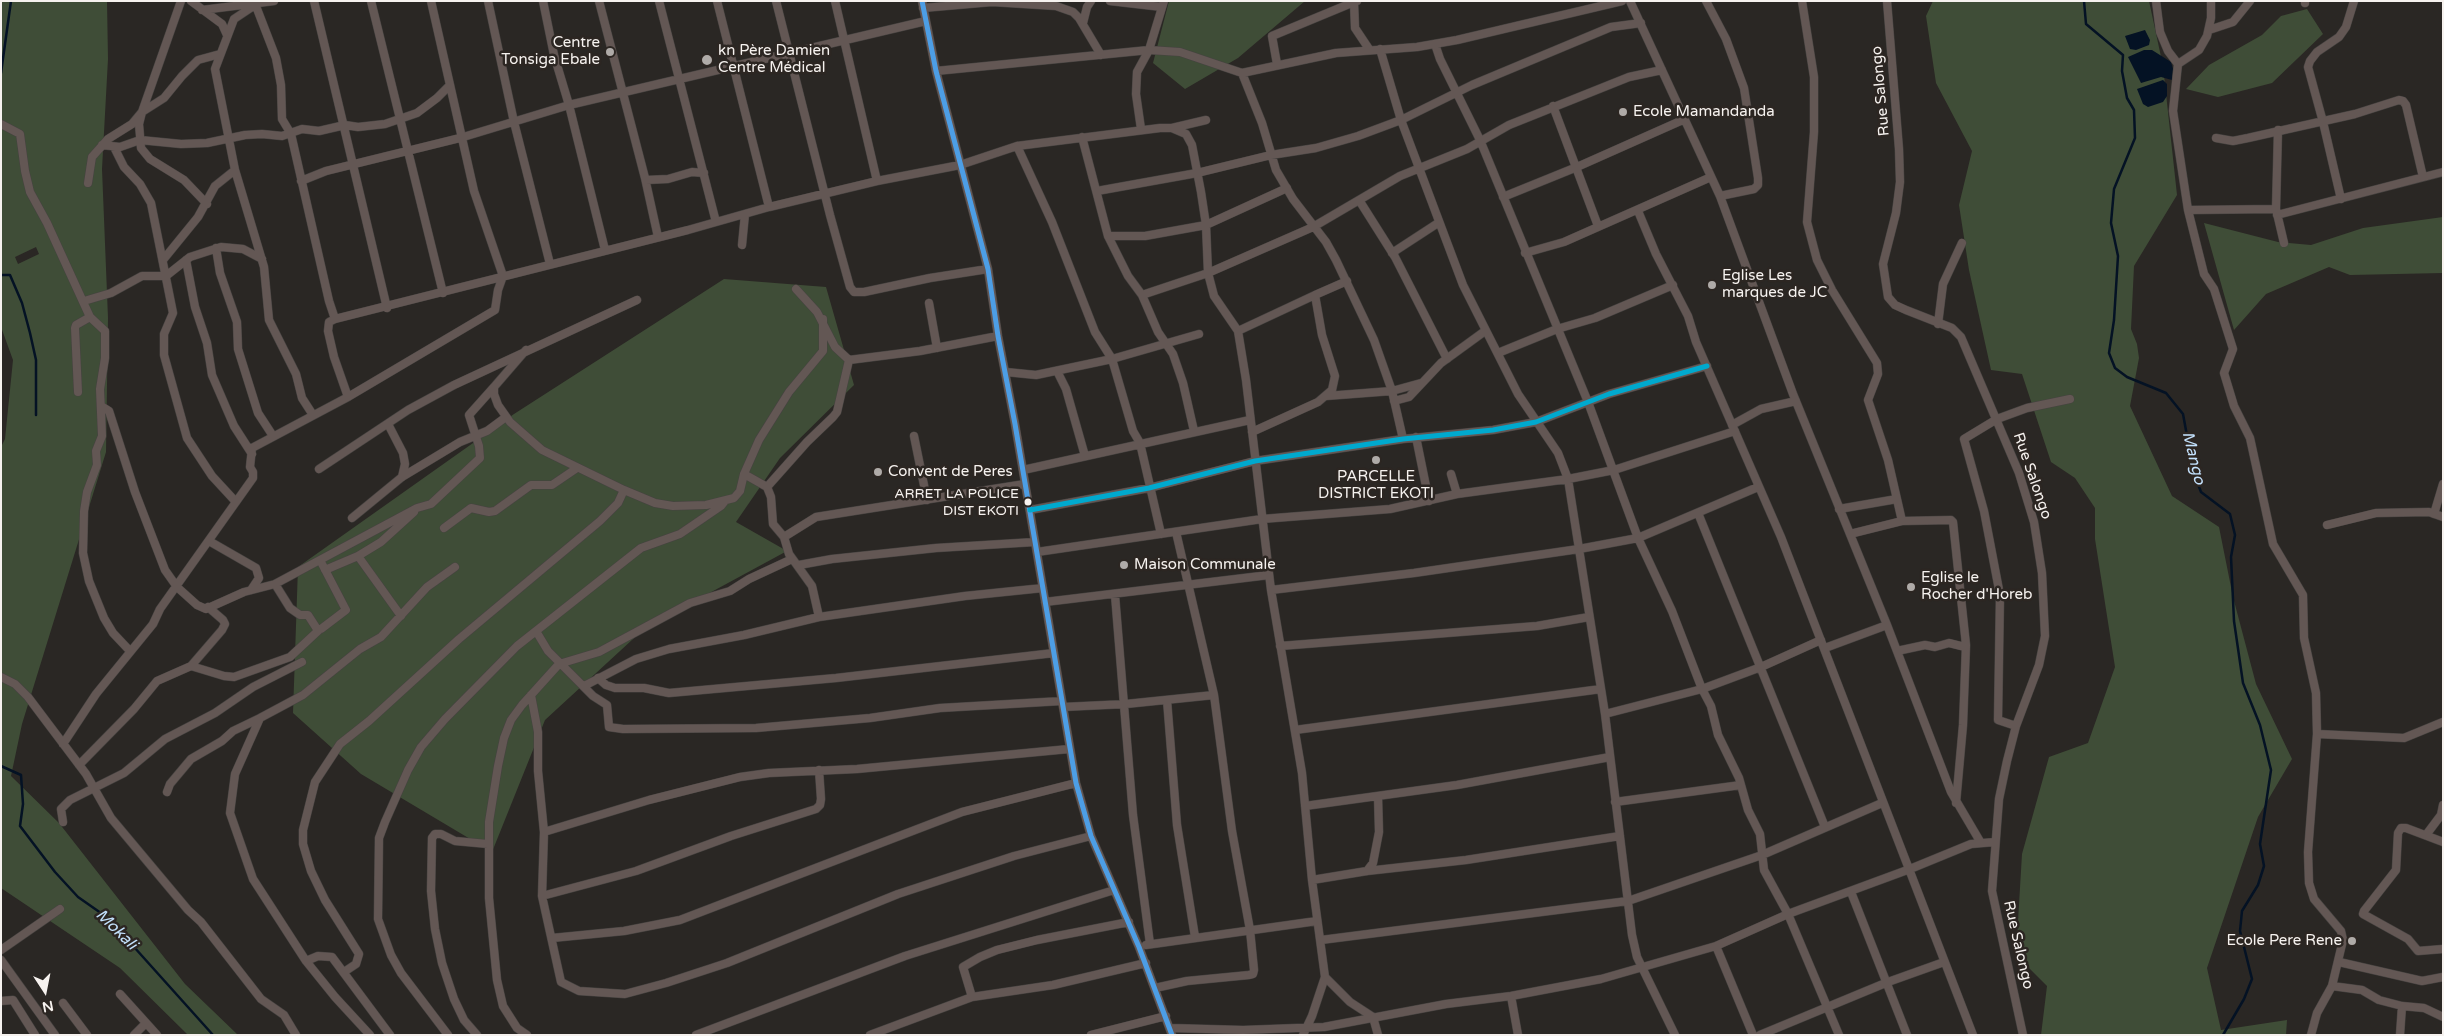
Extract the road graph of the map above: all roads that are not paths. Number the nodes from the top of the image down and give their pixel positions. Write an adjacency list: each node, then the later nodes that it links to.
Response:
1 (181, 1): 55 (street)
2 (191, 1): 29 (street)
3 (274, 1): 26 (street)
4 (314, 1): 63 (street)
5 (371, 1): 59 (street)
6 (431, 1): 50 (street)
7 (488, 1): 60 (street)
8 (543, 1): 53 (street)
9 (599, 1): 51 (street)
10 (659, 1): 49 (street)
11 (717, 1): 45 (street)
12 (776, 1): 40 (street)
13 (835, 1): 35 (street)
14 (1091, 1): 32 (street)
15 (1110, 1): 27 (street)
16 (1622, 1): 36 (street)
17 (1630, 1): 31 (street)
18 (1706, 1): 96 (street)
19 (1802, 1): 201 (street)
20 (1887, 1): 141 (street, Rue Salongo)
21 (2156, 1): 44 (street)
22 (2212, 1): 33 (street)
23 (2250, 1): 33 (street)
24 (2354, 1): 61 (street)
25 (1355, 2): 37 (street); 43 (street)
26 (254, 3): 29 (street); 34 (street); 67 (street)
27 (1163, 4): 39 (street)
28 (922, 5): 30 (street); 32 (street)
29 (202, 10): 34 (street)
30 (926, 21): 35 (street); 47 (street)
31 (1641, 23): 46 (street); 52 (street)
32 (1083, 24): 42 (street)
33 (2209, 30): 44 (street)
34 (226, 35): 41 (street)
35 (844, 39): 40 (street); 91 (street)
36 (1435, 44): 38 (street); 52 (street)
37 (1369, 49): 38 (street); 43 (street)
38 (1380, 49): 58 (street)
39 (1149, 50): 42 (street); 48 (street); 65 (street)
40 (790, 52): 45 (street); 95 (street)
41 (220, 54): 55 (street); 71 (street)
42 (1101, 55): 47 (street)
43 (1277, 64): 48 (street)
44 (2178, 64): 102 (street)
45 (735, 67): 49 (street); 101 (street)
46 (1662, 70): 54 (street); 56 (street)
47 (936, 71): 80 (street)
48 (1242, 73): 78 (street)
49 (680, 80): 51 (street); 84 (street)
50 (450, 85): 59 (street); 69 (street)
51 (624, 93): 53 (street); 89 (street)
52 (1457, 93): 58 (street); 73 (street)
53 (569, 105): 60 (street); 117 (street)
54 (1553, 106): 73 (street); 81 (street)
55 (142, 112): 72 (street); 74 (street)
56 (1685, 119): 81 (street); 87 (street)
57 (1206, 120): 64 (street)
58 (1401, 120): 78 (street); 82 (street)
59 (400, 121): 63 (street); 77 (street)
60 (514, 122): 69 (street); 123 (street)
61 (2323, 122): 66 (street); 88 (street); 98 (street)
62 (1, 124): 135 (street)
63 (345, 125): 67 (street); 79 (street)
64 (1172, 128): 65 (street); 85 (street)
65 (1141, 129): 68 (street)
66 (2278, 130): 70 (street); 104 (street)
67 (291, 134): 71 (street); 90 (street)
68 (1082, 137): 75 (street); 94 (street)
69 (460, 138): 77 (street); 127 (street)
70 (2216, 138)
71 (229, 139): 72 (street); 83 (street)
72 (140, 140): 76 (street); 100 (street)
73 (1480, 140): 82 (street); 97 (street)
74 (102, 145): 76 (street); 92 (street)
75 (1017, 146): 80 (street); 151 (street)
76 (114, 147): 120 (street)
77 (407, 150): 79 (street); 131 (street)
78 (1271, 155): 85 (street); 93 (street)
79 (354, 164): 90 (street); 137 (street)
80 (960, 165): 91 (street); 124 (street)
81 (1577, 168): 97 (street); 109 (street)
82 (1419, 169): 99 (street); 107 (street)
83 (235, 170): 100 (street); 122 (street)
84 (704, 172): 89 (street); 106 (street)
85 (1197, 172): 94 (street); 108 (street)
86 (2443, 172): 88 (street)
87 (1711, 177): 96 (street); 103 (street)
88 (2423, 177): 98 (street)
89 (646, 180): 111 (street)
90 (301, 181): 139 (street)
91 (877, 181): 95 (street)
92 (88, 183)
93 (1286, 188): 108 (street); 110 (street)
94 (1097, 191): 112 (street)
95 (825, 193): 101 (street); 124 (street)
96 (1720, 196): 165 (street)
97 (1503, 197): 119 (street)
98 (2341, 199): 104 (street)
99 (1359, 200): 110 (street); 118 (street)
100 (207, 204): 120 (street)
101 (769, 207): 105 (street)
102 (2188, 210): 104 (street); 274 (street)
103 (1638, 211): 109 (street); 129 (street)
104 (2277, 212): 114 (street)
105 (745, 214): 106 (street); 115 (street)
106 (716, 222): 111 (street)
107 (1438, 223): 118 (street); 144 (street)
108 (1206, 226): 112 (street); 125 (street)
109 (1598, 226): 119 (street)
110 (1313, 227): 125 (street); 128 (street)
111 (658, 236): 117 (street)
112 (1108, 236): 132 (street)
113 (1962, 243): 141 (street)
114 (2284, 243)
115 (742, 245)
116 (216, 248): 121 (street); 122 (street); 177 (street)
117 (605, 250): 123 (street)
118 (1392, 252): 152 (street)
119 (1525, 253): 142 (street)
120 (163, 260): 126 (street)
121 (186, 260): 126 (street); 183 (street)
122 (262, 260): 168 (street)
123 (550, 264): 127 (street)
124 (988, 269): 146 (street)
125 (1208, 273): 132 (street); 143 (street)
126 (166, 276): 135 (street); 205 (street)
127 (502, 276): 131 (street); 162 (street)
128 (1346, 281): 133 (street); 159 (street)
129 (1673, 285): 142 (street); 154 (street)
130 (796, 289): 140 (street)
131 (443, 293): 137 (street)
132 (1142, 295): 147 (street)
133 (1315, 295): 143 (street); 161 (street)
134 (637, 300): 149 (street)
135 (84, 301): 138 (street)
136 (929, 303): 148 (street)
137 (387, 308): 139 (street)
138 (90, 317): 160 (street); 167 (street)
139 (335, 319): 162 (street)
140 (823, 319): 153 (street); 190 (street)
141 (1938, 324): 170 (street, Rue Salongo)
142 (1557, 329): 150 (street); 166 (street)
143 (1238, 330): 171 (street)
144 (1486, 331): 150 (street); 152 (street)
145 (1199, 334): 147 (street)
146 (998, 336): 148 (street); 156 (street)
147 (1165, 343): 151 (street); 175 (street)
148 (937, 348): 153 (street)
149 (526, 350): 158 (street); 173 (street)
150 (1498, 353): 172 (street)
151 (1112, 359): 155 (street); 182 (street)
152 (1447, 359): 157 (street)
153 (849, 360): 196 (street)
154 (1707, 366): 166 (street); 174 (street)
155 (1057, 370): 156 (street); 184 (street)
156 (1006, 372): 188 (street)
157 (1421, 382): 159 (street); 164 (street)
158 (494, 387): 169 (street); 178 (street)
159 (1392, 391): 161 (street); 164 (street)
160 (78, 392)
161 (1326, 396): 176 (street)
162 (348, 397): 168 (street)
163 (2070, 399): 170 (street)
164 (1394, 400): 181 (street)
165 (1796, 401): 174 (street); 207 (street)
166 (1588, 402): 172 (street); 189 (street)
167 (101, 406): 235 (street); 252 (street)
168 (313, 415): 177 (street)
169 (506, 417): 178 (street); 186 (street)
170 (1997, 419): 272 (street, Rue Salongo); 272 (street)
171 (1250, 420): 175 (street); 176 (street)
172 (1536, 422): 180 (street); 193 (street)
173 (388, 424): 187 (street); 192 (street)
174 (1733, 428): 189 (street); 197 (street)
175 (1194, 431): 182 (street)
176 (1252, 432): 185 (street)
177 (273, 436): 183 (street)
178 (476, 436): 192 (street); 206 (street)
179 (914, 436): 202 (street)
180 (1416, 437): 181 (street); 204 (street)
181 (1403, 439): 185 (street)
182 (1140, 443): 184 (street); 198 (street)
183 (252, 454): 205 (street)
184 (1085, 456): 188 (street)
185 (1255, 461): 198 (street); 213 (street)
186 (577, 468): 199 (street); 216 (street)
187 (319, 469)
188 (1023, 470): 194 (street)
189 (1614, 470): 193 (street); 221 (street)
190 (744, 474): 196 (street); 203 (street)
191 (1451, 474): 200 (street)
192 (402, 477): 212 (street)
193 (1568, 479): 200 (street); 224 (street)
194 (1025, 484): 202 (street); 208 (street)
195 (2443, 484): 210 (street)
196 (767, 487): 220 (street)
197 (1758, 487): 209 (street); 248 (street)
198 (1149, 488): 208 (street); 218 (street)
199 (624, 490): 203 (street); 327 (street)
200 (1457, 494): 204 (street)
201 (1897, 499): 207 (street); 214 (street)
202 (927, 500): 220 (street)
203 (725, 501): 247 (street)
204 (1429, 501): 213 (street)
205 (236, 502): 222 (street)
206 (417, 508): 226 (street); 228 (street)
207 (1839, 509): 219 (street)
208 (1030, 510): 223 (street)
209 (1698, 512): 221 (street); 258 (street)
210 (2434, 514): 211 (street); 215 (street)
211 (2443, 517)
212 (352, 518)
213 (1262, 519): 217 (street); 232 (street)
214 (1902, 521): 219 (street); 250 (street)
215 (2327, 525)
216 (444, 528)
217 (1176, 532): 218 (street); 234 (street)
218 (1161, 534): 225 (street)
219 (1850, 534): 245 (street)
220 (784, 537): 227 (street)
221 (1638, 538): 224 (street); 262 (street)
222 (210, 541): 235 (street); 237 (street)
223 (1035, 542): 225 (street); 229 (street)
224 (1578, 549): 238 (street); 244 (street)
225 (1037, 552): 236 (street)
226 (358, 556): 231 (street); 242 (street)
227 (792, 559): 229 (street); 256 (street)
228 (320, 560): 231 (street); 233 (street)
229 (799, 565): 243 (street)
230 (455, 567): 242 (street)
231 (325, 570): 246 (street)
232 (1269, 575): 234 (street); 238 (street)
233 (275, 584): 237 (street); 246 (street)
234 (1187, 585): 239 (street); 265 (street)
235 (178, 587): 241 (street); 252 (street)
236 (1043, 588): 240 (street); 243 (street)
237 (251, 590): 241 (street)
238 (1271, 590): 249 (street)
239 (1115, 595): 240 (street); 268 (street)
240 (1045, 602): 254 (street)
241 (208, 607): 257 (street)
242 (402, 616): 270 (street)
243 (819, 616): 260 (street)
244 (1589, 617): 249 (street); 263 (street)
245 (1887, 625): 251 (street); 253 (street)
246 (319, 630): 257 (street)
247 (536, 631): 256 (street); 354 (street)
248 (1822, 640): 251 (street); 258 (street)
249 (1280, 646): 273 (street)
250 (1965, 647): 253 (street); 287 (street)
251 (1825, 648): 286 (street)
252 (130, 651): 275 (street)
253 (1897, 652): 287 (street)
254 (1054, 653): 260 (street); 267 (street)
255 (302, 662): 282 (street)
256 (559, 664): 261 (street); 264 (street)
257 (191, 666): 278 (street)
258 (1761, 667): 262 (street); 291 (street)
259 (1, 677): 275 (street)
260 (598, 678): 261 (street)
261 (584, 686): 267 (street)
262 (1702, 688): 269 (street); 281 (street)
263 (1600, 689): 269 (street); 273 (street)
264 (531, 694): 292 (street); 299 (street)
265 (1214, 695): 266 (street); 312 (street)
266 (1167, 700): 268 (street); 313 (street)
267 (1062, 704): 268 (street); 276 (street)
268 (1126, 704): 316 (street)
269 (1605, 714): 277 (street)
270 (260, 718): 283 (street); 322 (street)
271 (2443, 722): 274 (street)
272 (2016, 726): 296 (street, Rue Salongo)
273 (1296, 730): 289 (street)
274 (2317, 734): 324 (street)
275 (63, 744): 278 (street)
276 (1069, 749): 279 (street); 280 (street)
277 (1610, 758): 284 (street); 285 (street)
278 (79, 764): 282 (street)
279 (819, 770): 292 (street); 306 (street)
280 (1076, 783): 294 (street); 314 (street)
281 (1741, 784): 285 (street); 300 (street)
282 (93, 788): 290 (street); 351 (street)
283 (167, 792)
284 (1378, 796): 289 (street); 302 (street)
285 (1616, 802): 295 (street)
286 (1882, 802): 291 (street); 301 (street)
287 (1956, 803): 298 (street)
288 (2443, 805): 293 (street)
289 (1305, 806): 303 (street)
290 (63, 822)
291 (1825, 827): 300 (street)
292 (544, 832): 306 (street)
293 (2426, 835): 297 (street); 319 (street)
294 (1091, 836): 304 (street); 314 (street)
295 (1620, 836): 302 (street); 307 (street)
296 (1995, 842): 298 (street); 368 (street, Rue Salongo)
297 (2443, 842)
298 (1981, 843): 301 (street)
299 (488, 844): 355 (street); 356 (street)
300 (1762, 855): 307 (street); 309 (street)
301 (1910, 869): 305 (street); 323 (street)
302 (1367, 871): 303 (street)
303 (1312, 880): 310 (street)
304 (1114, 890): 311 (street); 357 (street)
305 (1851, 892): 309 (street); 330 (street)
306 (542, 896): 314 (street)
307 (1628, 901): 315 (street); 326 (street)
308 (60, 908): 320 (street)
309 (1788, 914): 317 (street); 338 (street)
310 (1317, 920): 312 (street); 315 (street)
311 (1129, 922): 318 (street); 335 (street)
312 (1250, 930): 313 (street); 332 (street)
313 (1195, 936): 316 (street)
314 (552, 938)
315 (1321, 940): 328 (street)
316 (1150, 944): 318 (street)
317 (1716, 946): 326 (street); 363 (street)
318 (1140, 947): 325 (street)
319 (2443, 949)
320 (1, 950)
321 (1, 960): 347 (street)
322 (306, 961): 327 (street); 352 (street)
323 (1944, 962): 330 (street); 367 (street)
324 (2339, 962): 329 (street); 331 (street)
325 (1146, 963): 332 (street); 335 (street)
326 (1642, 967): 334 (street); 362 (street)
327 (344, 972): 353 (street)
328 (1325, 977): 341 (street); 345 (street)
329 (2443, 977)
330 (1888, 982): 338 (street); 366 (street)
331 (2332, 986): 339 (street); 369 (street)
332 (1155, 988): 340 (street)
333 (120, 994): 343 (street)
334 (1511, 996): 341 (street); 361 (street)
335 (972, 997): 358 (street)
336 (1, 1001): 346 (street)
337 (63, 1003): 348 (street)
338 (1828, 1006): 364 (street); 365 (street)
339 (2402, 1006): 342 (street); 370 (street)
340 (1166, 1016): 344 (street); 359 (street)
341 (1373, 1017): 345 (street); 360 (street)
342 (2443, 1017)
343 (146, 1023): 349 (street); 350 (street)
344 (1171, 1031): 345 (street)
345 (1304, 1032)
346 (34, 1035)
347 (55, 1035)
348 (87, 1035)
349 (134, 1035)
350 (157, 1035)
351 (296, 1035)
352 (370, 1035)
353 (390, 1035)
354 (448, 1035)
355 (477, 1035)
356 (528, 1035)
357 (696, 1035)
358 (870, 1035)
359 (1091, 1035)
360 (1378, 1035)
361 (1518, 1035)
362 (1674, 1035)
363 (1753, 1035)
364 (1760, 1035)
365 (1839, 1035)
366 (1907, 1035)
367 (1973, 1035)
368 (2023, 1035)
369 (2311, 1035)
370 (2400, 1035)

